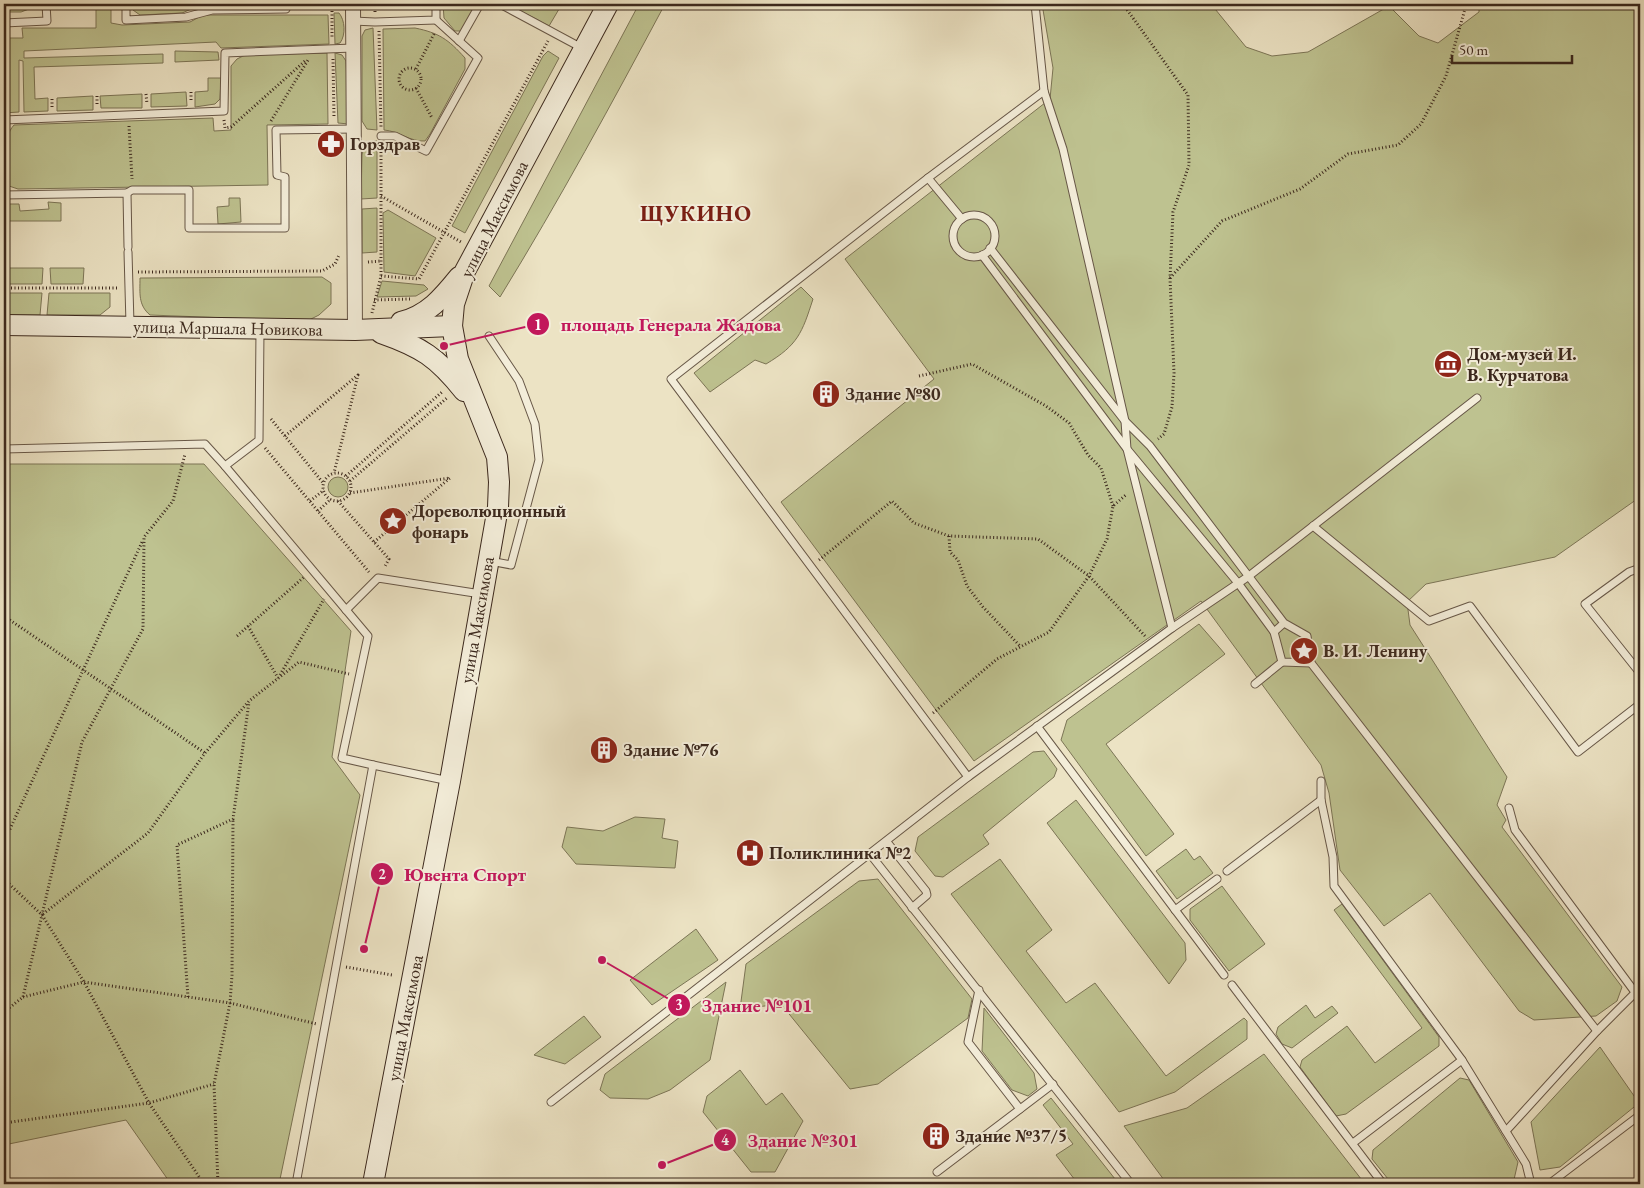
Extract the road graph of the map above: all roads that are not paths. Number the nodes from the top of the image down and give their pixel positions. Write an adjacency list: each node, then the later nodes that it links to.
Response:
1 (46, 4): 12 (lane)
2 (126, 4): 3 (lane)
3 (286, 4)
4 (353, 4): 10 (street)
5 (436, 4): 11 (lane)
6 (480, 4): 13 (lane)
7 (500, 4): 15 (lane)
8 (608, 4): 15 (street, улица Максимова)
9 (1035, 4): 16 (lane)
10 (353, 20): 11 (lane); 14 (street)
11 (438, 21): 13 (lane)
12 (4, 22)
13 (459, 41): 19 (lane)
14 (353, 48): 17 (lane); 18 (street)
15 (584, 49): 26 (street, улица Максимова)
16 (1044, 91): 20 (lane); 35 (lane)
17 (4, 120)
18 (355, 128): 21 (lane); 31 (street)
19 (381, 136)
20 (928, 178): 23 (lane); 56 (lane)
21 (130, 191): 22 (lane); 29 (lane)
22 (4, 195)
23 (962, 219): 24 (lane); 25 (lane)
24 (990, 248): 25 (lane); 35 (lane)
25 (982, 255): 37 (lane)
26 (465, 271): 28 (street, улица Максимова); 31 (street)
27 (4, 325): 29 (street, улица Маршала Новикова)
28 (452, 326): 31 (street, улица Маршала Новикова); 34 (street, улица Максимова)
29 (130, 327): 30 (street, улица Маршала Новикова)
30 (260, 329): 31 (street, улица Маршала Новикова); 38 (lane)
31 (363, 330): 34 (street)
32 (489, 336): 40 (lane)
33 (1477, 398): 39 (lane)
34 (475, 405): 40 (street, улица Максимова)
35 (1125, 421): 37 (lane); 42 (lane)
36 (4, 449): 38 (lane)
37 (1127, 449): 43 (lane); 47 (lane)
38 (225, 466): 45 (lane)
39 (1313, 526): 42 (lane); 53 (lane)
40 (488, 561): 44 (street, улица Максимова)
41 (1640, 568): 51 (lane)
42 (1249, 576): 43 (lane); 46 (lane)
43 (1238, 583): 47 (lane); 48 (lane)
44 (482, 594): 45 (lane); 57 (street, улица Максимова)
45 (346, 610): 55 (lane)
46 (1284, 623): 48 (lane); 50 (lane)
47 (1172, 628): 54 (lane)
48 (1274, 632): 49 (lane)
49 (1282, 662): 50 (lane); 52 (lane)
50 (1311, 662): 71 (lane)
51 (1640, 674)
52 (1255, 684)
53 (1640, 704)
54 (1037, 726): 56 (lane); 66 (lane)
55 (373, 764): 57 (lane); 80 (lane)
56 (968, 777): 61 (lane)
57 (450, 781): 81 (street, улица Максимова)
58 (1321, 781): 59 (lane)
59 (1321, 800): 63 (lane); 72 (lane)
60 (1509, 808): 70 (lane)
61 (887, 842): 62 (lane); 65 (lane)
62 (870, 854): 65 (lane); 74 (lane)
63 (1228, 871)
64 (1217, 879): 66 (lane)
65 (912, 908): 69 (lane)
66 (1176, 910): 67 (lane)
67 (1224, 975)
68 (1232, 985): 78 (lane)
69 (979, 990): 73 (lane); 75 (lane)
70 (1638, 996): 71 (lane)
71 (1596, 1031): 77 (lane)
72 (1462, 1060): 77 (lane); 78 (lane)
73 (1053, 1084): 75 (lane); 82 (lane)
74 (551, 1102)
75 (1020, 1109): 79 (lane)
76 (1640, 1115): 85 (lane)
77 (1506, 1131): 84 (lane)
78 (1353, 1143): 83 (lane)
79 (937, 1172)
80 (296, 1184)
81 (374, 1184)
82 (1131, 1184)
83 (1383, 1184)
84 (1531, 1184)
85 (1549, 1184)

